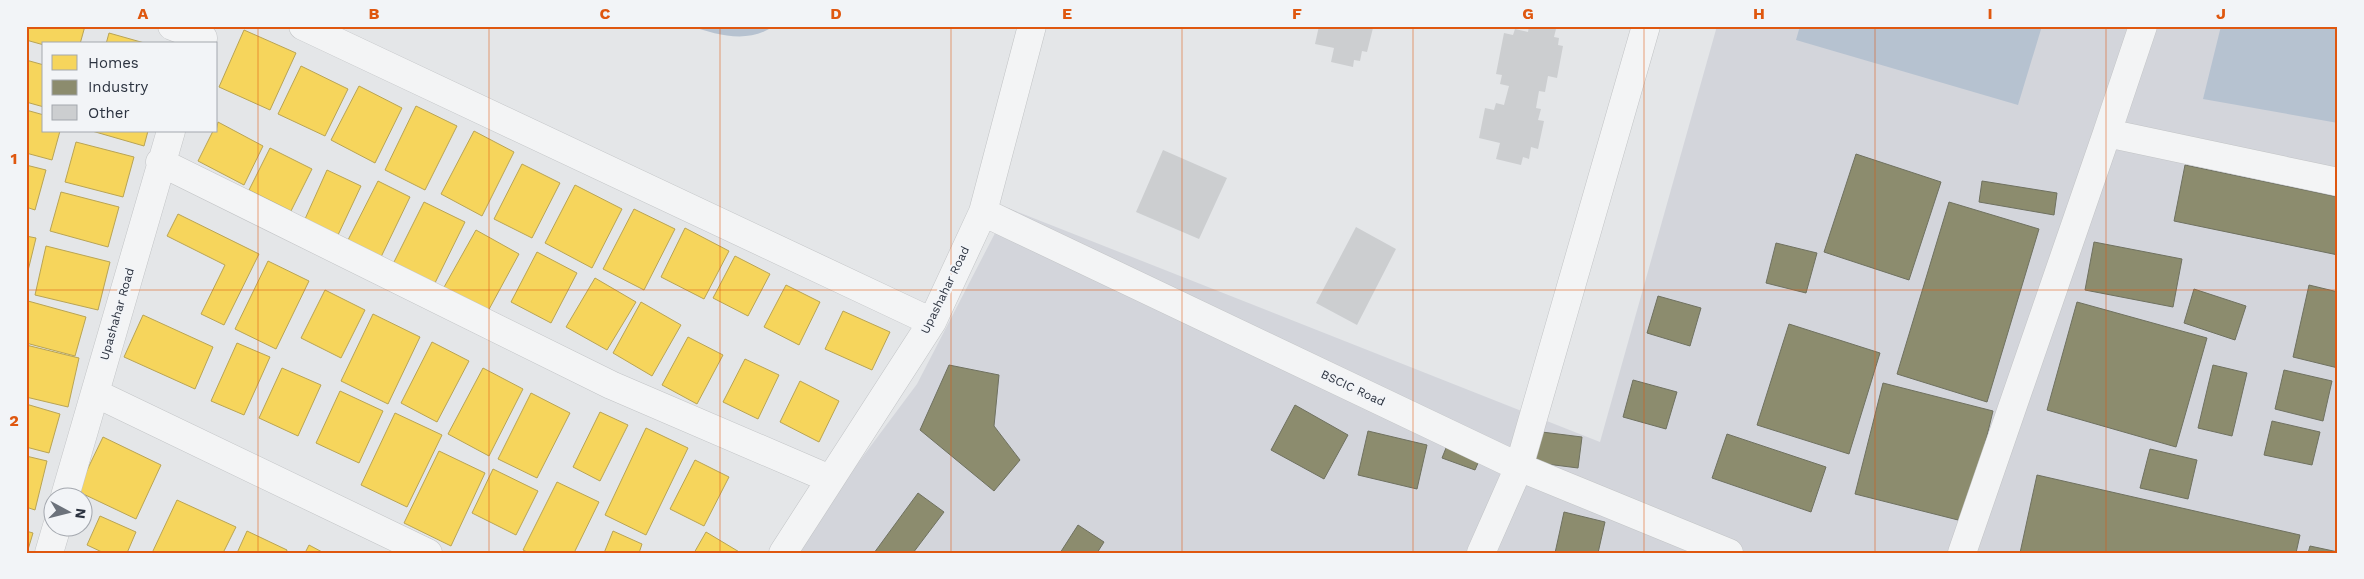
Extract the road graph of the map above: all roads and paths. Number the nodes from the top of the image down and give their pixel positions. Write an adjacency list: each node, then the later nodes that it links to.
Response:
1 (172, 26): 6 (street)
2 (303, 26): 12 (street)
3 (1032, 26): 11 (street, Upashahar Road)
4 (1646, 26): 14 (street)
5 (2143, 26): 8 (street)
6 (204, 36)
7 (171, 132): 9 (street, Upashahar Road)
8 (2107, 133): 10 (street); 23 (street)
9 (160, 162): 13 (street, Upashahar Road); 15 (street)
10 (2338, 182)
11 (983, 212): 12 (street, Upashahar Road); 14 (street, BSCIC Road)
12 (932, 322): 15 (street, Upashahar Road)
13 (95, 393): 16 (street, Upashahar Road); 19 (street)
14 (1519, 467): 21 (street); 22 (street, BSCIC Road)
15 (830, 479): 20 (street, Upashahar Road)
16 (68, 486)
17 (53, 536): 18 (street)
18 (49, 553)
19 (428, 553)
20 (783, 553)
21 (1481, 553)
22 (1729, 553)
23 (1962, 553)

